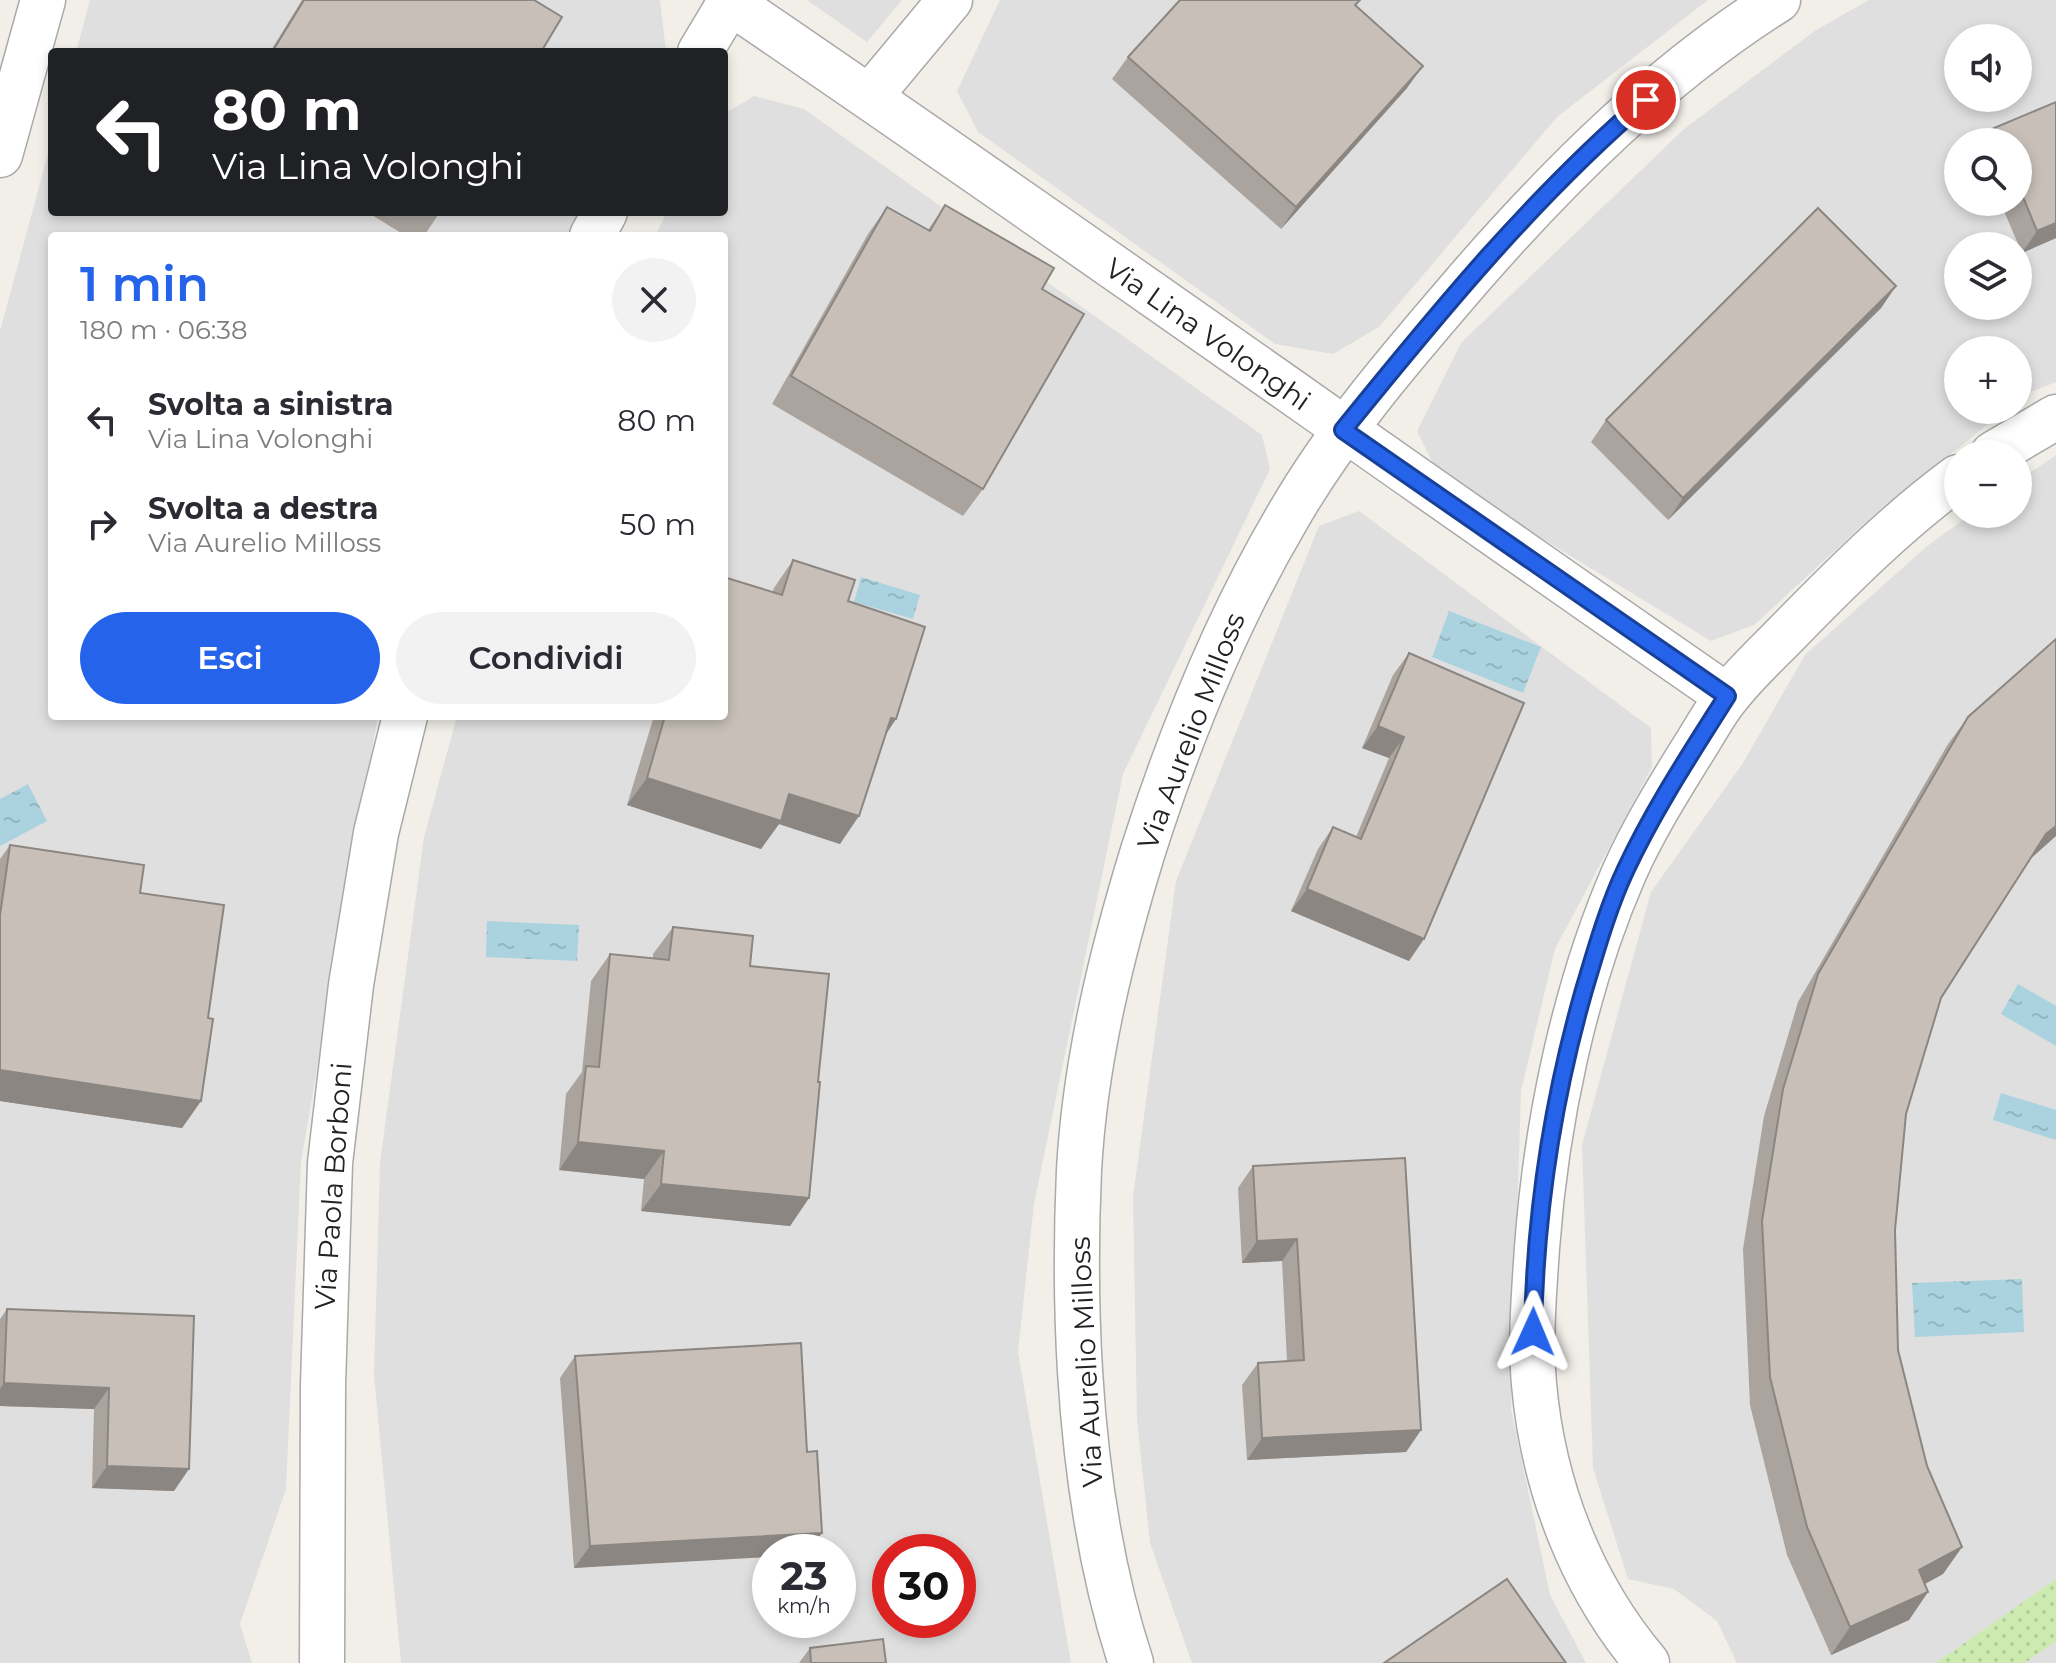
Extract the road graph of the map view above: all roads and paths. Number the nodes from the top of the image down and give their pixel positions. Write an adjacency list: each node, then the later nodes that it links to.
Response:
1 (43, 0): 7 (street)
2 (950, 0): 6 (street)
3 (1778, 0): 9 (street, Via Aurelio Milloss)
4 (729, 1): 5 (street); 6 (street, Via Lina Volonghi)
5 (702, 48)
6 (870, 96): 9 (street, Via Lina Volonghi)
7 (0, 155)
8 (2056, 417): 10 (street)
9 (1343, 430): 12 (street, Via Lina Volonghi); 15 (street, Via Aurelio Milloss)
10 (2017, 440)
11 (1944, 488): 12 (street)
12 (1727, 696): 16 (street)
13 (404, 720): 14 (street, Via Paola Borboni)
14 (322, 1663)
15 (1131, 1663)
16 (1647, 1663)

